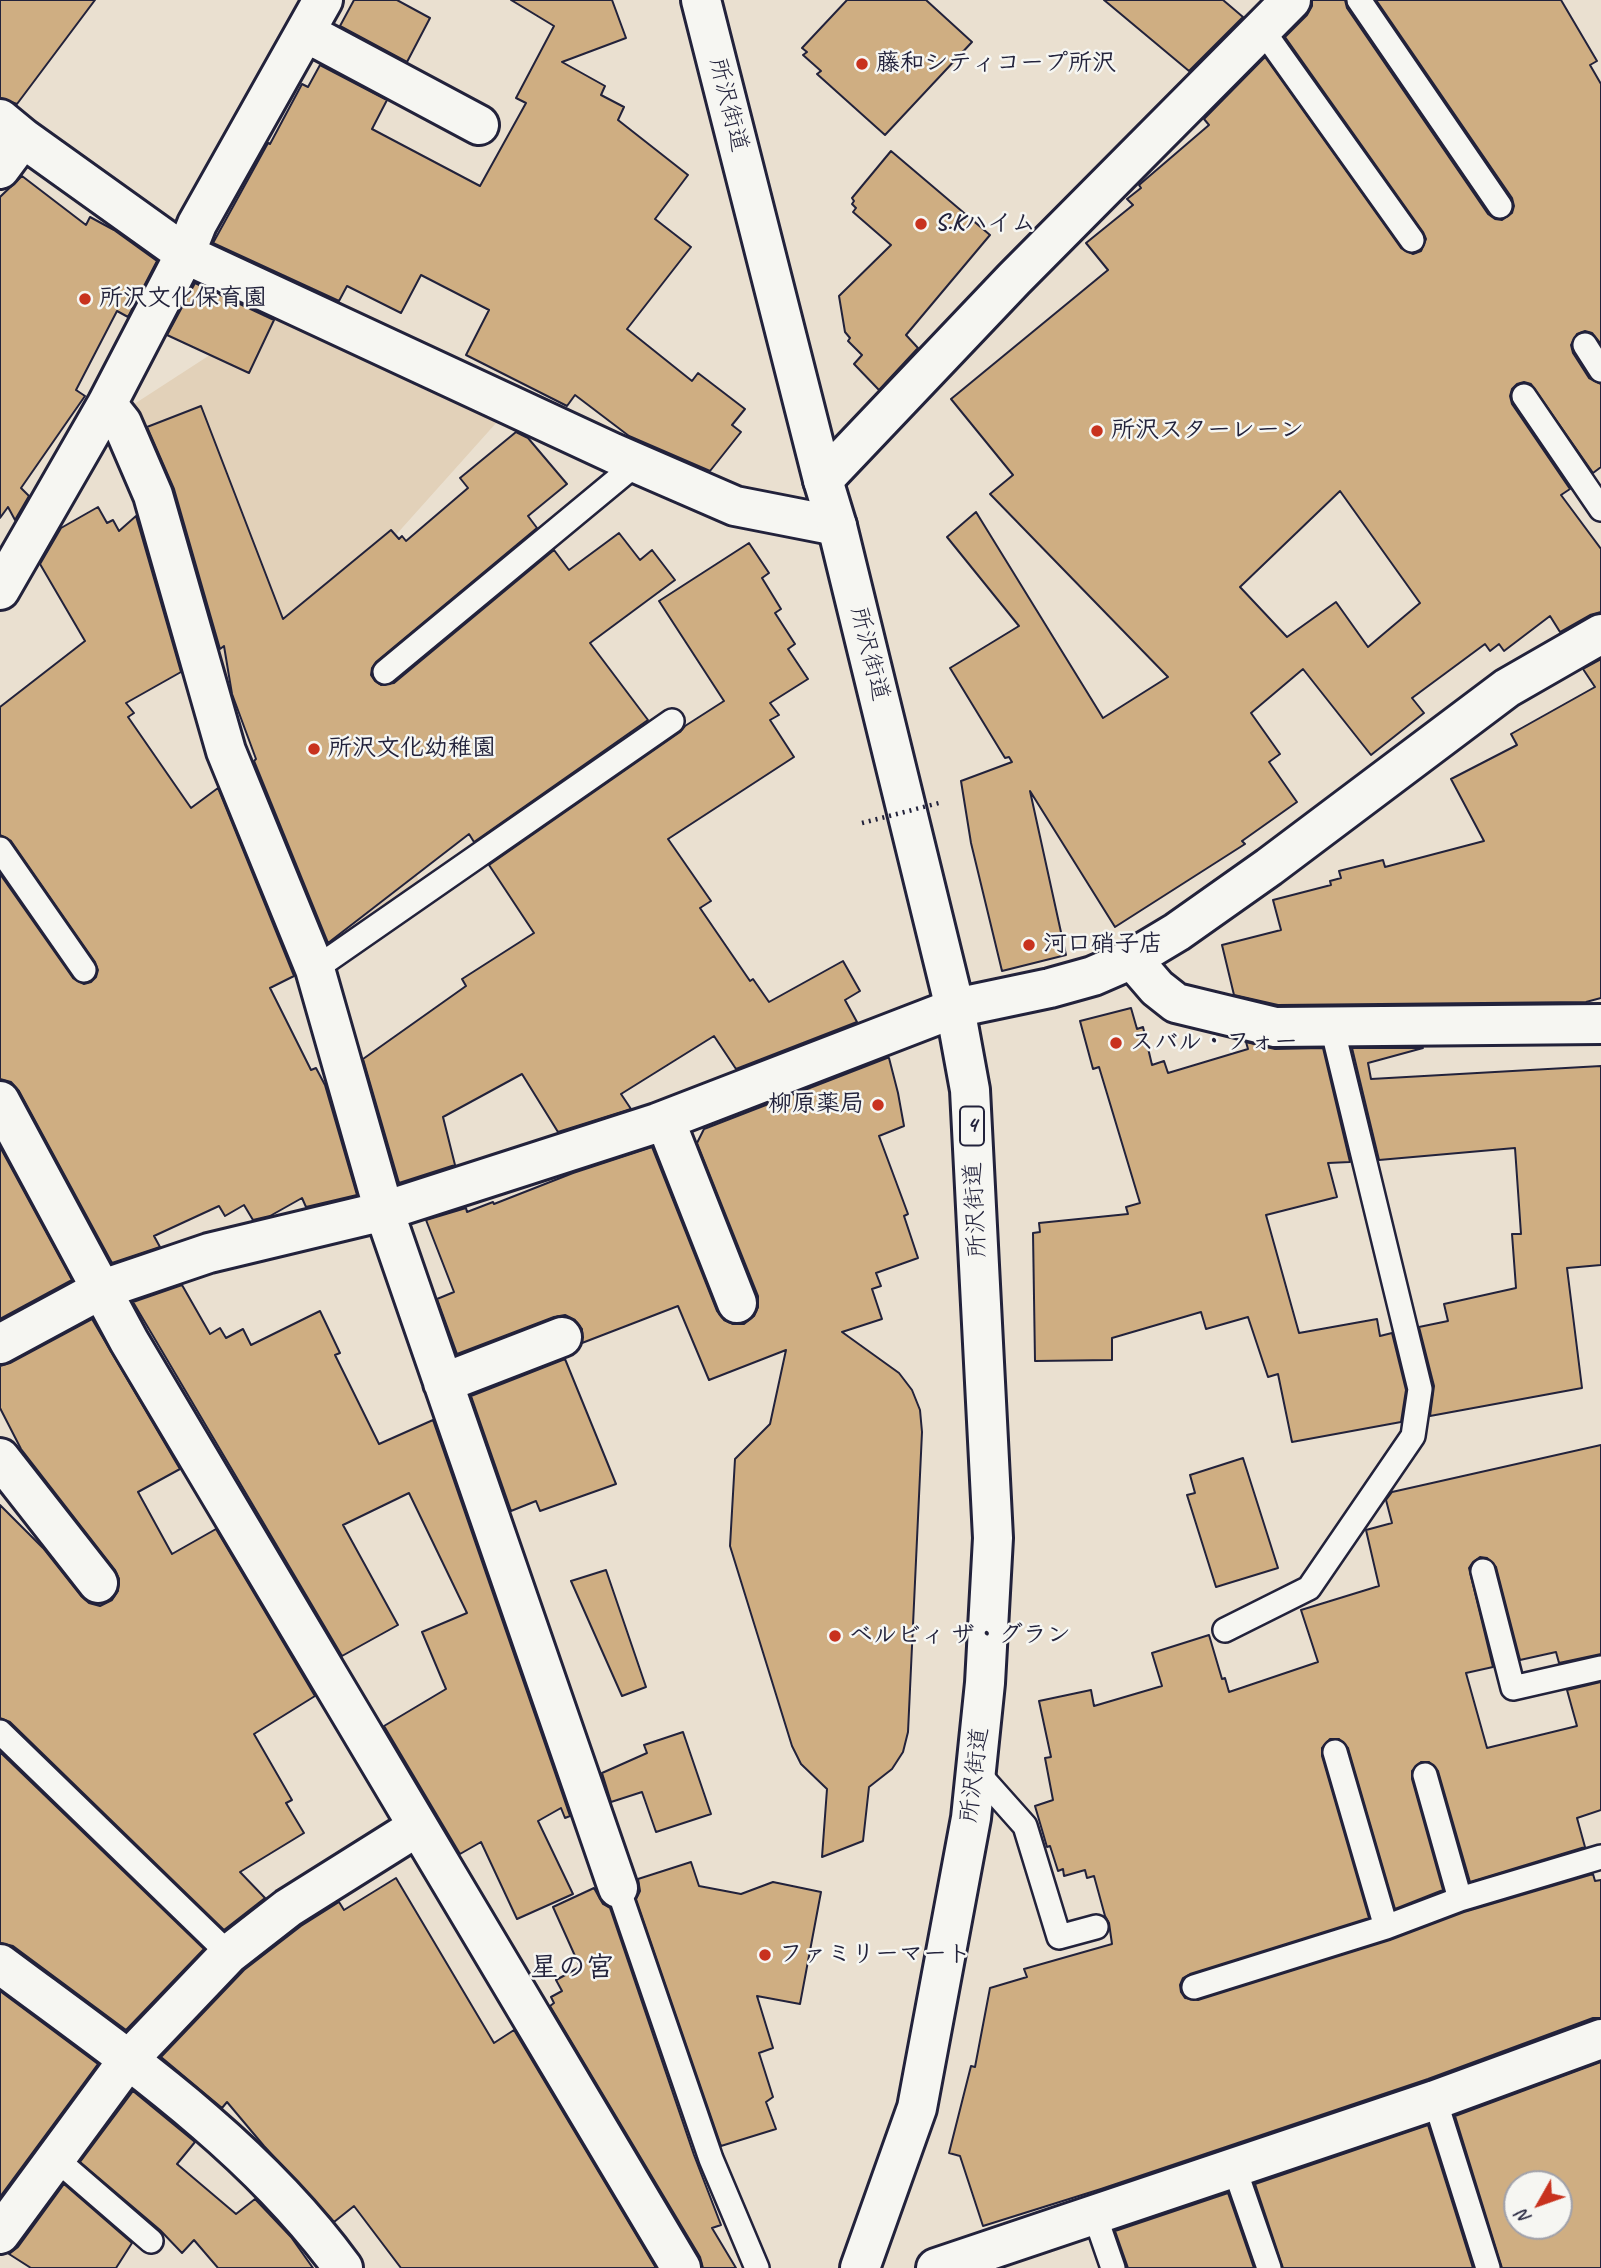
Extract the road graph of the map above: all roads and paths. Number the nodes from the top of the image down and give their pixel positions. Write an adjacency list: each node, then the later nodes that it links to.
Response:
1 (701, 0): 17 (street, 所沢街道 / 4)
2 (1291, 0): 5 (street)
3 (1359, 0): 9 (lane)
4 (314, 16): 6 (street); 11 (street)
5 (1261, 28): 10 (lane); 17 (street)
6 (479, 125)
7 (12, 128): 8 (street); 11 (street)
8 (0, 169)
9 (1500, 206)
10 (1412, 240)
11 (185, 254): 15 (street); 16 (street)
12 (1585, 345): 13 (lane)
13 (1601, 370)
14 (1524, 396): 18 (lane)
15 (107, 404): 20 (street); 28 (street)
16 (636, 464): 19 (street); 22 (lane)
17 (823, 480): 19 (street, 所沢街道 / 4)
18 (1601, 509)
19 (837, 526): 30 (street, 所沢街道 / 4)
20 (0, 590)
21 (1601, 634): 27 (street)
22 (385, 672)
23 (672, 721): 28 (lane)
24 (943, 802): 25 (path, bridge)
25 (862, 823)
26 (0, 849): 29 (lane)
27 (1132, 959): 30 (street); 32 (street)
28 (315, 969): 35 (street)
29 (84, 970)
30 (955, 1008): 34 (street); 48 (street, 所沢街道 / 4)
31 (1601, 1024): 32 (street)
32 (1332, 1027): 44 (lane)
33 (0, 1101): 36 (street)
34 (665, 1120): 35 (street); 37 (street)
35 (384, 1211): 36 (street); 40 (street)
36 (100, 1290): 39 (street); 50 (street)
37 (737, 1303)
38 (562, 1337): 40 (street)
39 (0, 1344)
40 (443, 1383): 52 (street)
41 (0, 1458): 43 (street)
42 (1483, 1572): 45 (lane)
43 (98, 1583)
44 (1226, 1630)
45 (1601, 1668)
46 (0, 1732): 56 (lane)
47 (1335, 1752): 55 (lane)
48 (976, 1771): 54 (lane); 70 (street, 所沢街道 / 4)
49 (1425, 1775): 53 (lane)
50 (417, 1827): 56 (street); 68 (street)
51 (1601, 1857): 53 (lane)
52 (618, 1888): 69 (lane)
53 (1460, 1899): 55 (lane)
54 (1096, 1927)
55 (1386, 1927): 58 (lane)
56 (229, 1954): 60 (street)
57 (0, 1964): 60 (street)
58 (1194, 1986)
59 (1601, 2039): 61 (street)
60 (128, 2060): 62 (street); 67 (street)
61 (1435, 2101): 63 (street); 74 (lane)
62 (55, 2158): 65 (street); 66 (lane)
63 (1234, 2167): 64 (street); 73 (lane)
64 (1094, 2213): 71 (street); 72 (lane)
65 (0, 2234)
66 (150, 2241)
67 (343, 2268)
68 (681, 2268)
69 (757, 2268)
70 (860, 2268)
71 (936, 2268)
72 (1113, 2268)
73 (1269, 2268)
74 (1488, 2268)

